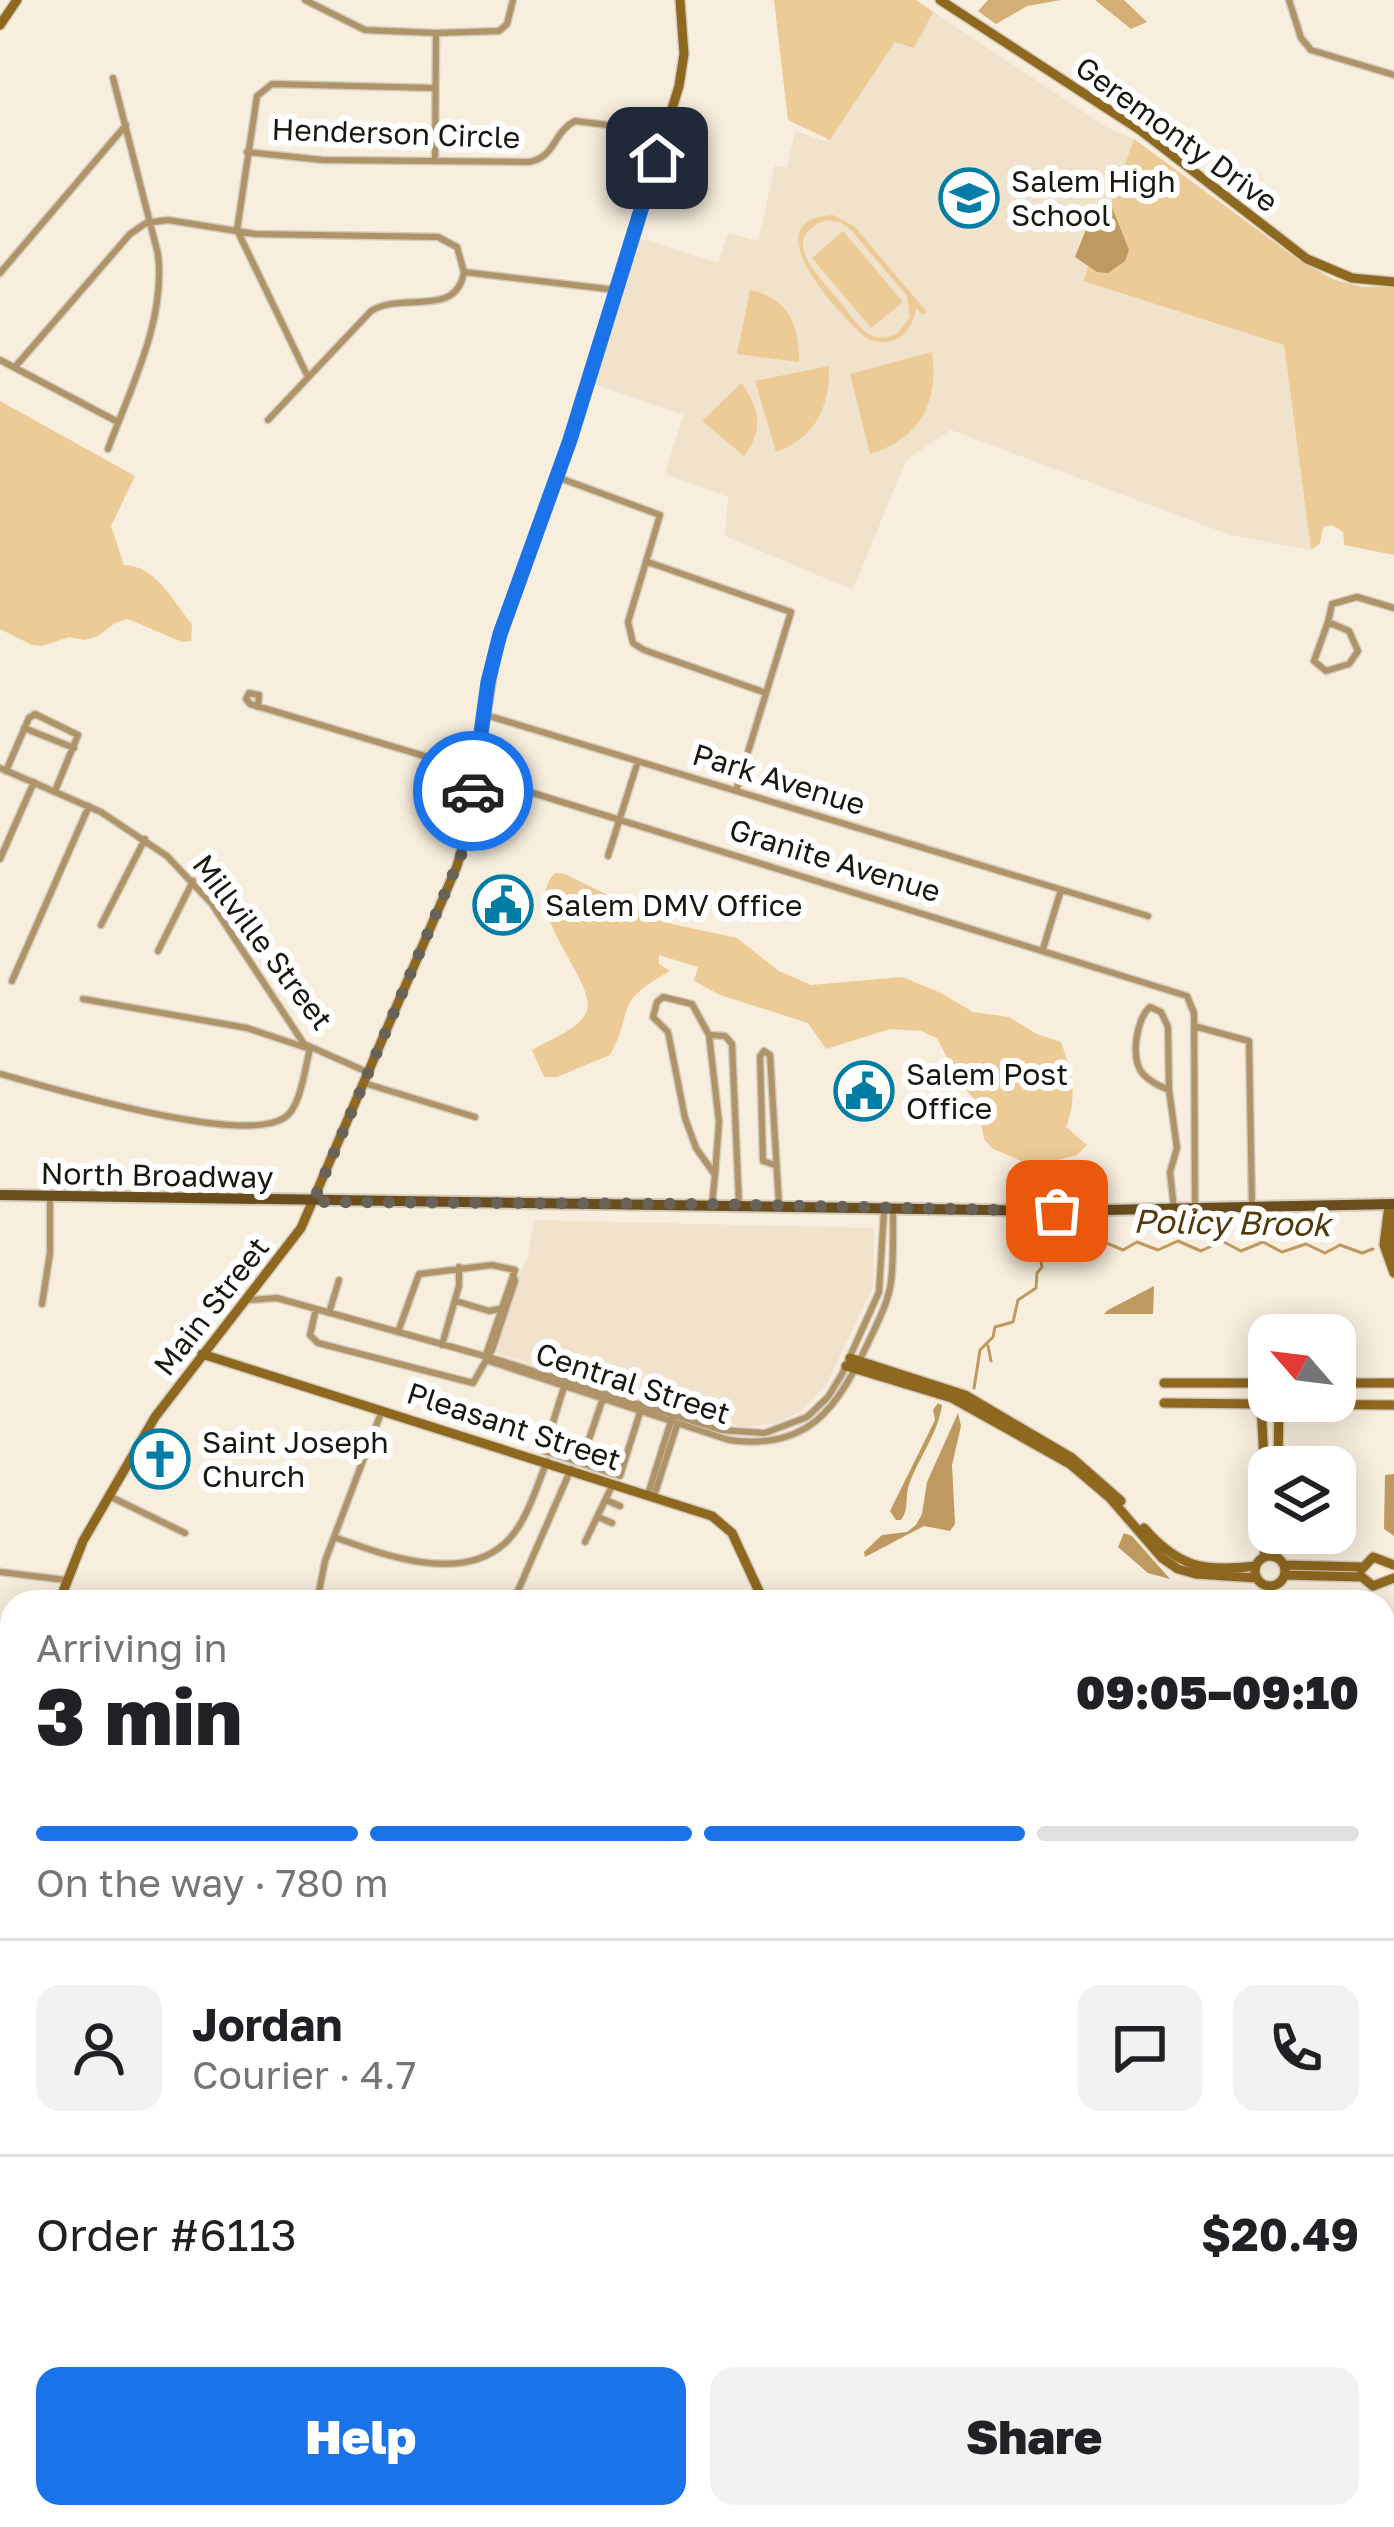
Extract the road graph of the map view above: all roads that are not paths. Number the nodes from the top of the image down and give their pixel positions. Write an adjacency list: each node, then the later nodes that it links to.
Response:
1 (17, 0): 7 (main road)
2 (305, 0): 8 (street)
3 (513, 0): 8 (street)
4 (680, 0): 13 (main road, Main Street)
5 (940, 0): 20 (main road, Geremonty Drive)
6 (1289, 0): 9 (street)
7 (0, 25)
8 (436, 33): 11 (street)
9 (1394, 74)
10 (113, 78): 12 (street)
11 (435, 88): 14 (street); 15 (street)
12 (126, 125): 16 (street); 19 (street)
13 (666, 133): 15 (street, Henderson Circle); 21 (main road, Main Street)
14 (247, 152): 15 (street, Henderson Circle); 17 (street)
15 (435, 160)
16 (150, 222): 17 (street); 23 (street); 26 (street)
17 (238, 230): 18 (street); 24 (street)
18 (464, 272): 21 (street); 24 (street)
19 (0, 273)
20 (1394, 282)
21 (616, 290): 28 (main road, Main Street)
22 (0, 360): 23 (street)
23 (15, 368): 26 (street)
24 (308, 377): 25 (street)
25 (268, 420)
26 (118, 422): 27 (street)
27 (108, 449)
28 (557, 477): 29 (street); 34 (main road, Main Street)
29 (647, 562): 32 (street); 32 (street)
30 (1394, 608): 31 (street)
31 (1328, 622): 31 (street)
32 (766, 693): 42 (street)
33 (258, 707): 39 (street, Granite Avenue)
34 (483, 714): 37 (street, Park Avenue); 39 (main road, Main Street)
35 (25, 728): 36 (street); 36 (street); 38 (street)
36 (74, 748): 41 (street)
37 (638, 761): 42 (street, Park Avenue); 44 (street)
38 (3, 769): 40 (street, Millville Street)
39 (475, 773): 44 (street, Granite Avenue); 62 (main road, Main Street)
40 (34, 782): 41 (street, Millville Street); 47 (street)
41 (55, 790): 43 (street, Millville Street)
42 (736, 791): 49 (street, Park Avenue)
43 (89, 806): 45 (street, Millville Street); 54 (street)
44 (620, 819): 46 (street); 52 (street, Granite Avenue)
45 (145, 839): 48 (street, Millville Street); 51 (street)
46 (608, 856)
47 (0, 859)
48 (193, 881): 53 (street); 58 (street, Millville Street)
49 (1061, 890): 50 (street, Park Avenue); 52 (street)
50 (1148, 916)
51 (100, 925)
52 (1043, 949): 56 (street, Granite Avenue)
53 (158, 951)
54 (12, 981)
55 (83, 999): 58 (street)
56 (1194, 1026): 66 (street); 77 (street)
57 (709, 1035): 60 (street); 61 (street); 68 (street)
58 (310, 1049): 59 (street); 62 (street, Millville Street)
59 (0, 1074)
60 (711, 1076): 61 (street); 68 (street)
61 (733, 1076): 73 (street)
62 (363, 1077): 64 (street, Millville Street); 71 (main road, Main Street)
63 (1169, 1090): 63 (street); 65 (street)
64 (475, 1117)
65 (1176, 1154): 66 (street); 79 (street)
66 (1195, 1155): 78 (street)
67 (775, 1165): 67 (street); 74 (street)
68 (715, 1174): 72 (street)
69 (0, 1195): 70 (main road, North Broadway)
70 (50, 1196): 71 (main road, North Broadway); 89 (street)
71 (313, 1202): 72 (main road, North Broadway); 84 (main road, Main Street)
72 (712, 1204): 73 (main road, North Broadway)
73 (740, 1204): 74 (main road, North Broadway)
74 (779, 1206): 76 (main road, North Broadway)
75 (1392, 1206): 77 (main road, North Broadway); 80 (main road); 83 (main road)
76 (889, 1207): 79 (main road, North Broadway); 99 (street, Central Street)
77 (1252, 1207): 78 (main road, North Broadway)
78 (1195, 1208): 79 (main road, North Broadway)
79 (1174, 1209)
80 (1394, 1257)
81 (459, 1268): 82 (street); 87 (street); 95 (street)
82 (514, 1272): 91 (street); 98 (street)
83 (1394, 1273)
84 (267, 1274): 86 (street); 88 (main road, Main Street)
85 (340, 1280): 93 (street)
86 (277, 1298): 88 (street, Central Street); 90 (street, Central Street)
87 (455, 1300): 92 (street); 96 (street)
88 (246, 1301): 97 (main road, Main Street)
89 (42, 1304)
90 (316, 1309): 93 (street, Central Street); 98 (street)
91 (499, 1309): 92 (street); 94 (street)
92 (489, 1311): 94 (street)
93 (329, 1313): 95 (street, Central Street)
94 (496, 1318): 98 (street)
95 (398, 1333): 96 (street, Central Street)
96 (442, 1345): 98 (street, Central Street)
97 (202, 1354): 110 (main road, Pleasant Street); 118 (main road, Main Street)
98 (487, 1358): 104 (street, Central Street)
99 (853, 1364): 112 (street, Central Street); 133 (main road)
100 (1164, 1383): 101 (main road)
101 (1248, 1383)
102 (1356, 1383): 103 (main road)
103 (1394, 1383)
104 (565, 1384): 105 (street, Central Street); 114 (street)
105 (604, 1396): 111 (street, Central Street); 115 (street)
106 (1164, 1403): 107 (main road)
107 (1248, 1404)
108 (1356, 1404): 109 (main road)
109 (1394, 1405)
110 (382, 1408): 114 (main road, Pleasant Street); 124 (street)
111 (641, 1408): 112 (street, Central Street); 116 (street)
112 (676, 1419): 117 (street)
113 (1262, 1422): 133 (main road)
114 (545, 1456): 115 (main road, Pleasant Street); 124 (street)
115 (576, 1466): 116 (main road, Pleasant Street); 136 (street)
116 (616, 1479): 117 (main road, Pleasant Street); 119 (street)
117 (651, 1495): 137 (main road, Pleasant Street)
118 (109, 1496): 123 (street); 131 (main road, Main Street)
119 (606, 1500): 120 (street); 121 (street)
120 (620, 1506)
121 (598, 1516): 122 (street); 125 (street)
122 (612, 1523)
123 (185, 1533)
124 (334, 1537): 135 (street)
125 (585, 1542)
126 (1279, 1554): 128 (main road)
127 (1390, 1563): 130 (main road); 132 (main road)
128 (1282, 1566): 130 (main road); 133 (main road); 133 (main road)
129 (0, 1572): 131 (street)
130 (1362, 1572): 132 (main road)
131 (66, 1580): 134 (main road, Main Street)
132 (1390, 1580)
133 (1265, 1582)
134 (63, 1590)
135 (319, 1590)
136 (519, 1590)
137 (758, 1590)

